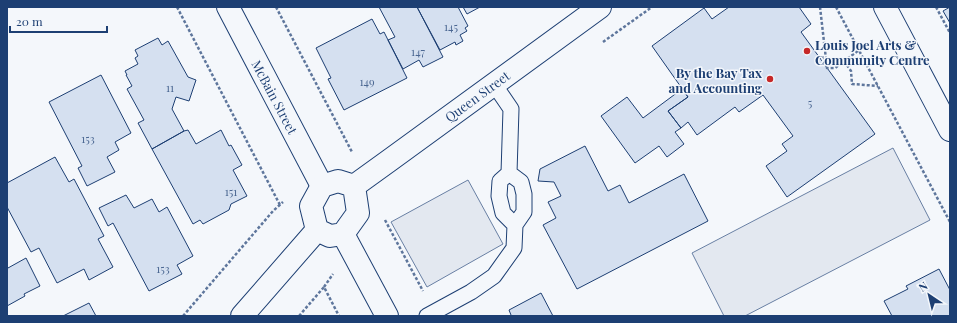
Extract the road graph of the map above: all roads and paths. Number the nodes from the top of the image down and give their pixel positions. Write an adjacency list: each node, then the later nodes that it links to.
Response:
1 (177, 7): 19 (path)
2 (228, 7): 17 (main road, McBain Street)
3 (276, 7): 15 (path)
4 (600, 7): 12 (main road, Queen Street)
5 (820, 7): 11 (path)
6 (836, 7): 10 (path)
7 (885, 7): 14 (main road)
8 (936, 7): 9 (path)
9 (950, 33)
10 (859, 50): 11 (path); 13 (path)
11 (844, 61): 13 (path)
12 (494, 84): 16 (lane); 18 (main road, Queen Street)
13 (878, 86): 20 (path)
14 (950, 130)
15 (352, 152)
16 (509, 173): 21 (lane); 21 (lane)
17 (322, 186): 18 (main road); 22 (main road)
18 (354, 186): 23 (main road)
19 (280, 205)
20 (950, 222)
21 (515, 225): 28 (lane)
22 (317, 230): 23 (main road); 24 (main road)
23 (343, 234): 27 (main road)
24 (242, 316)
25 (299, 316): 26 (path)
26 (339, 316)
27 (387, 316)
28 (427, 316)

